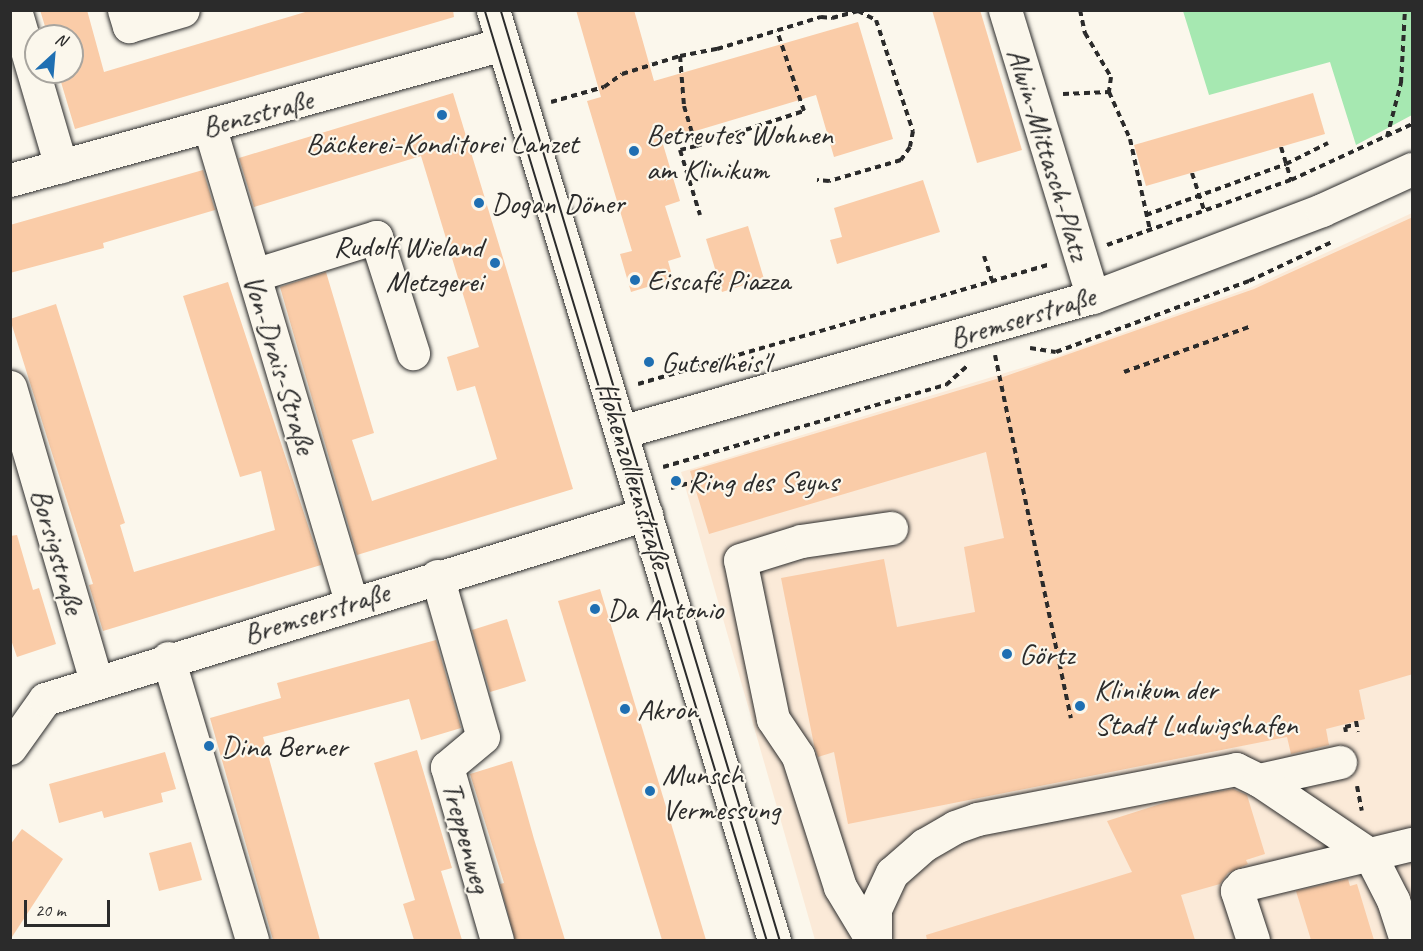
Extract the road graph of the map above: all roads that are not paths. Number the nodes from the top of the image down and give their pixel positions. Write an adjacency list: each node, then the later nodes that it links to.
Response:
1 (15, 10): 8 (street)
2 (124, 10): 3 (street)
3 (183, 10)
4 (493, 10): 6 (street, Hohenzollernstraße)
5 (1005, 10): 12 (street, Alwin-Mittasch-Platz)
6 (502, 44): 7 (street, Benzstraße); 15 (street, Hohenzollernstraße)
7 (209, 125): 8 (street, Benzstraße); 11 (street, Von-Drais-Straße)
8 (61, 166): 10 (street, Benzstraße)
9 (1413, 169): 12 (street, Bremserstraße)
10 (10, 180)
11 (254, 275): 13 (street); 19 (street, Von-Drais-Straße)
12 (1093, 297): 15 (street, Bremserstraße)
13 (412, 353)
14 (10, 387): 21 (street, Borsigstraße)
15 (621, 432): 16 (street, Hohenzollernstraße)
16 (646, 514): 18 (street, Bremserstraße); 29 (street, Hohenzollernstraße)
17 (891, 528): 30 (street)
18 (436, 576): 19 (street, Bremserstraße); 28 (street, Treppenweg)
19 (351, 602): 20 (street, Bremserstraße)
20 (168, 658): 21 (street, Bremserstraße); 27 (street)
21 (96, 681): 22 (street, Bremserstraße)
22 (10, 748)
23 (1340, 762): 24 (street)
24 (1259, 780): 26 (street); 30 (street)
25 (1413, 844): 26 (street)
26 (1370, 855): 31 (street); 32 (street)
27 (252, 940)
28 (497, 940)
29 (774, 940)
30 (873, 940)
31 (1253, 940)
32 (1406, 940)

